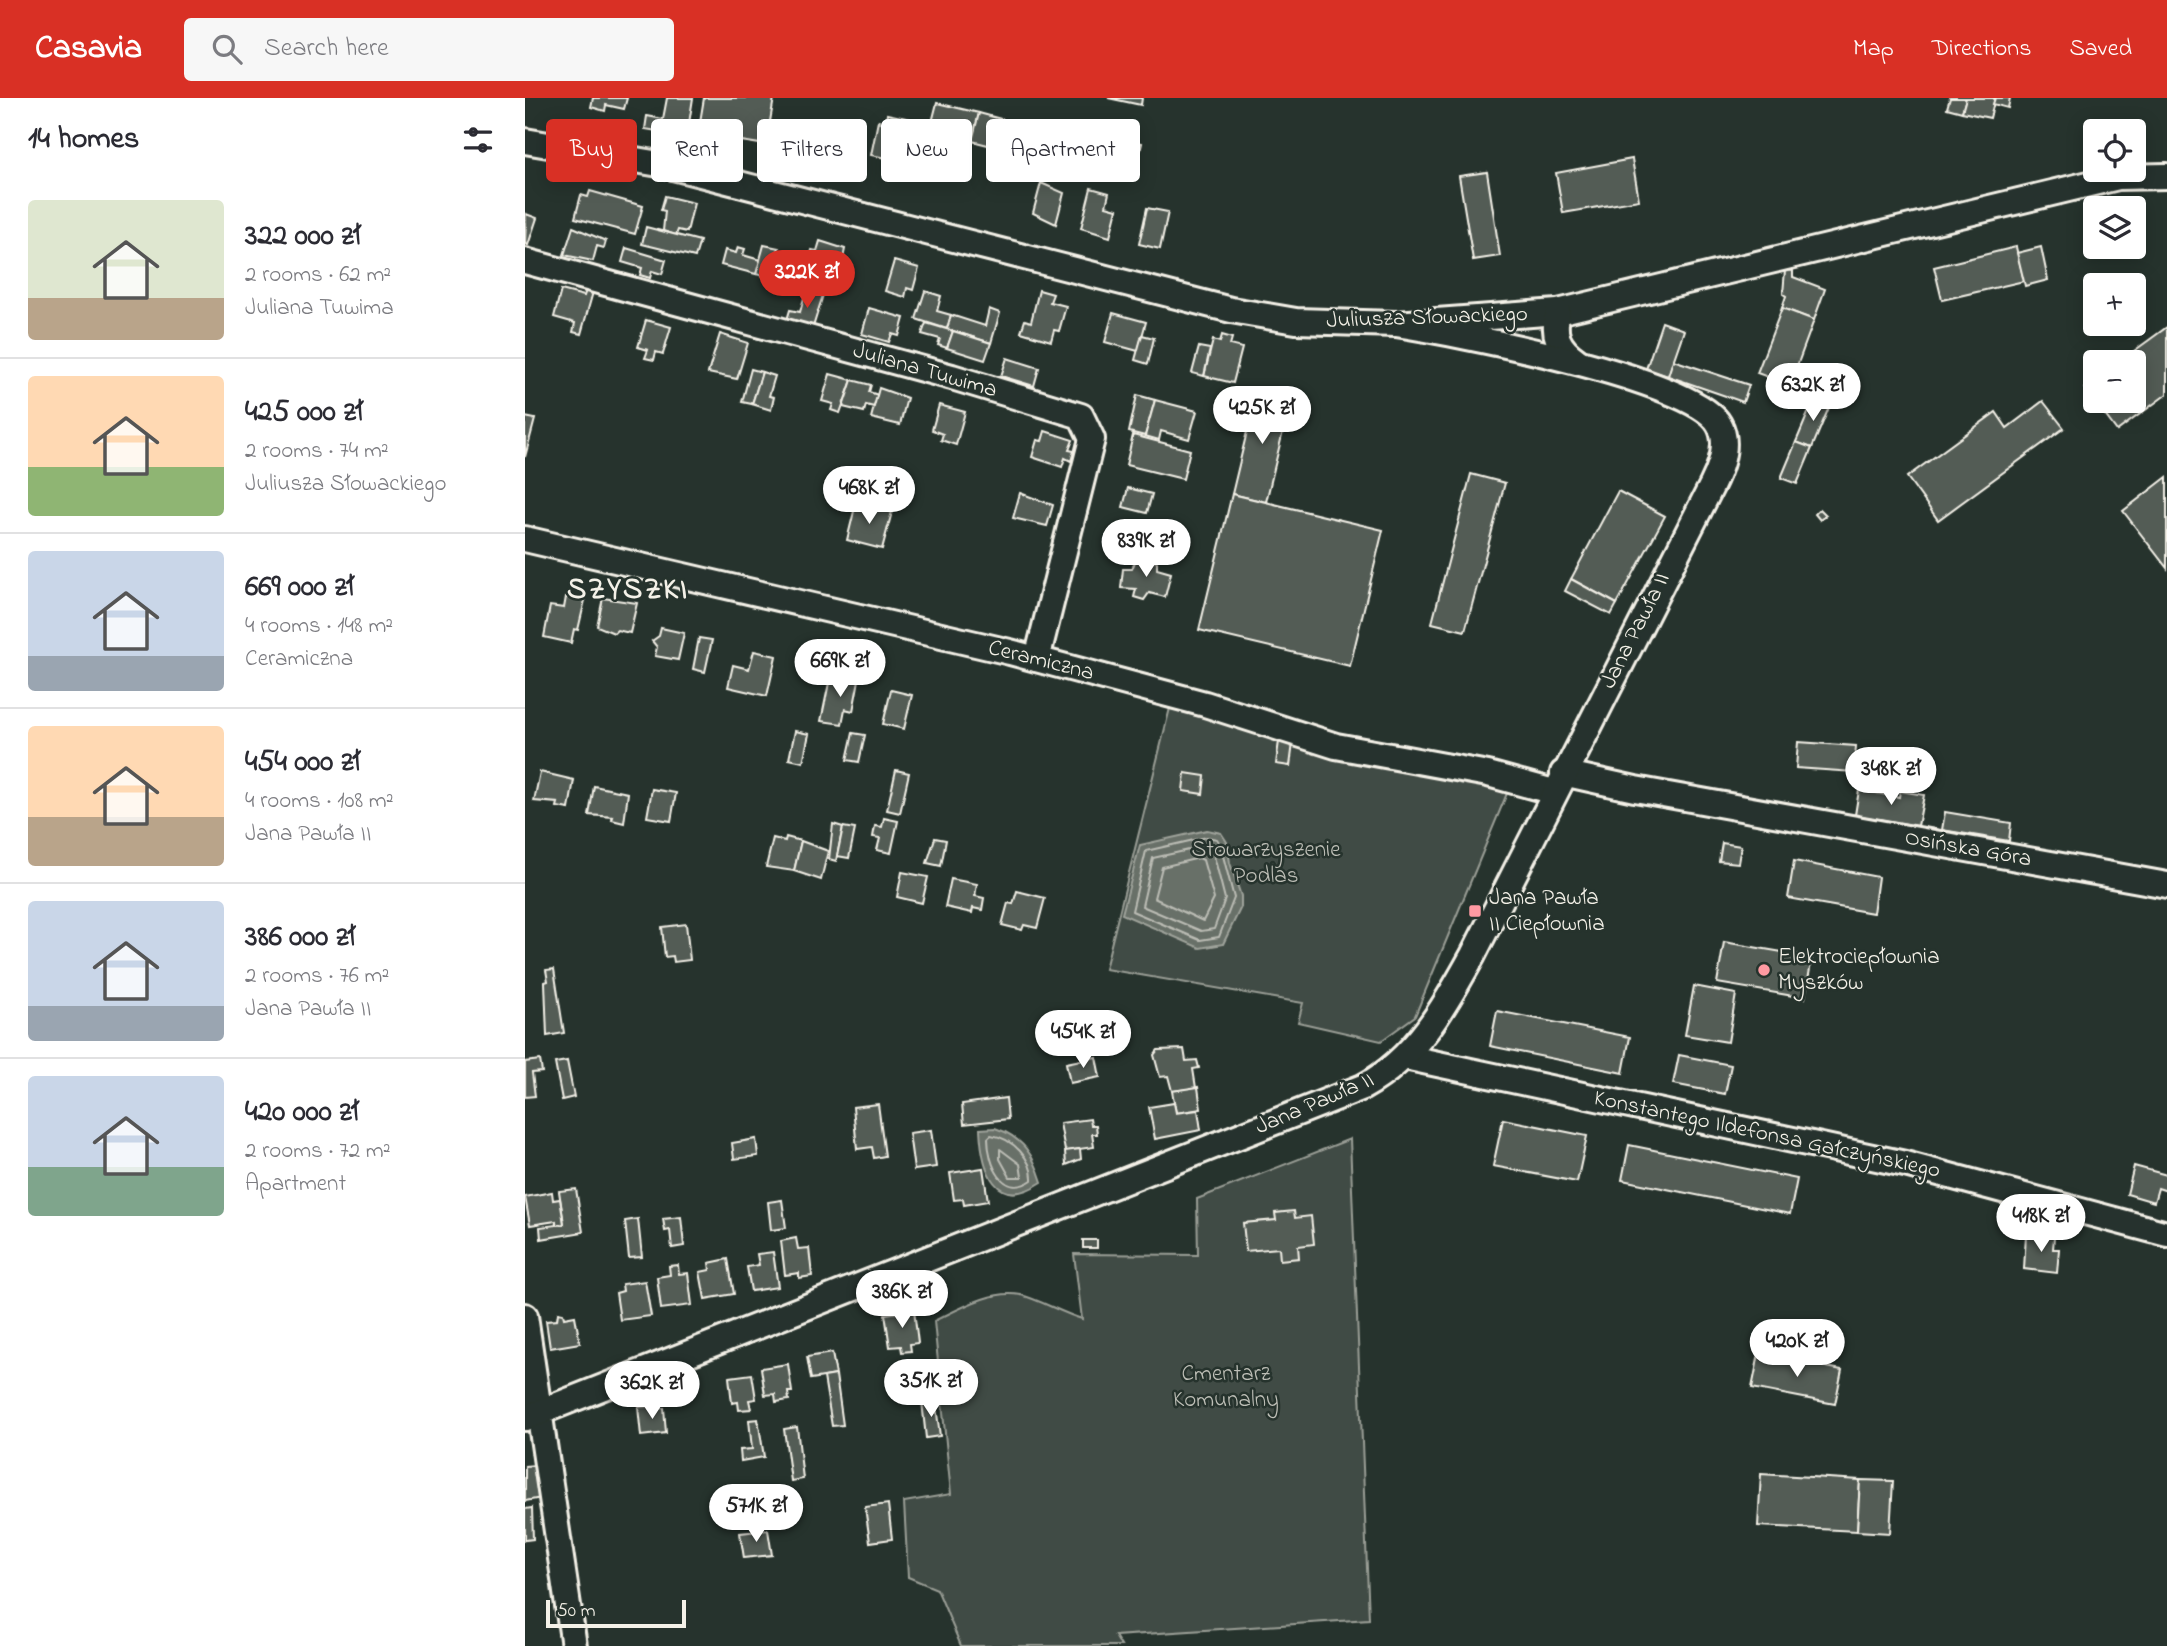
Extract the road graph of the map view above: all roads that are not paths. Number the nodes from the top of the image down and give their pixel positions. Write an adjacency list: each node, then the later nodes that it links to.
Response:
1 (525, 141): 5 (street, Juliusza Słowackiego)
2 (2167, 176): 4 (street, Juliusza Słowackiego)
3 (525, 261): 8 (street, Juliana Tuwima)
4 (1558, 312): 5 (street, Juliusza Słowackiego); 6 (street)
5 (1396, 324): 6 (street, Jana Pawła II)
6 (1576, 360): 9 (street, Jana Pawła II)
7 (525, 539): 8 (street, Ceramiczna)
8 (1037, 659): 9 (street, Ceramiczna)
9 (1559, 782): 10 (street, Osińska Góra); 11 (street, Jana Pawła II)
10 (2167, 885)
11 (1405, 1057): 12 (street, Konstantego Ildefonsa Gałczyńskiego); 14 (street, Jana Pawła II)
12 (2167, 1234)
13 (525, 1316): 14 (street)
14 (532, 1415): 15 (street)
15 (574, 1646)

